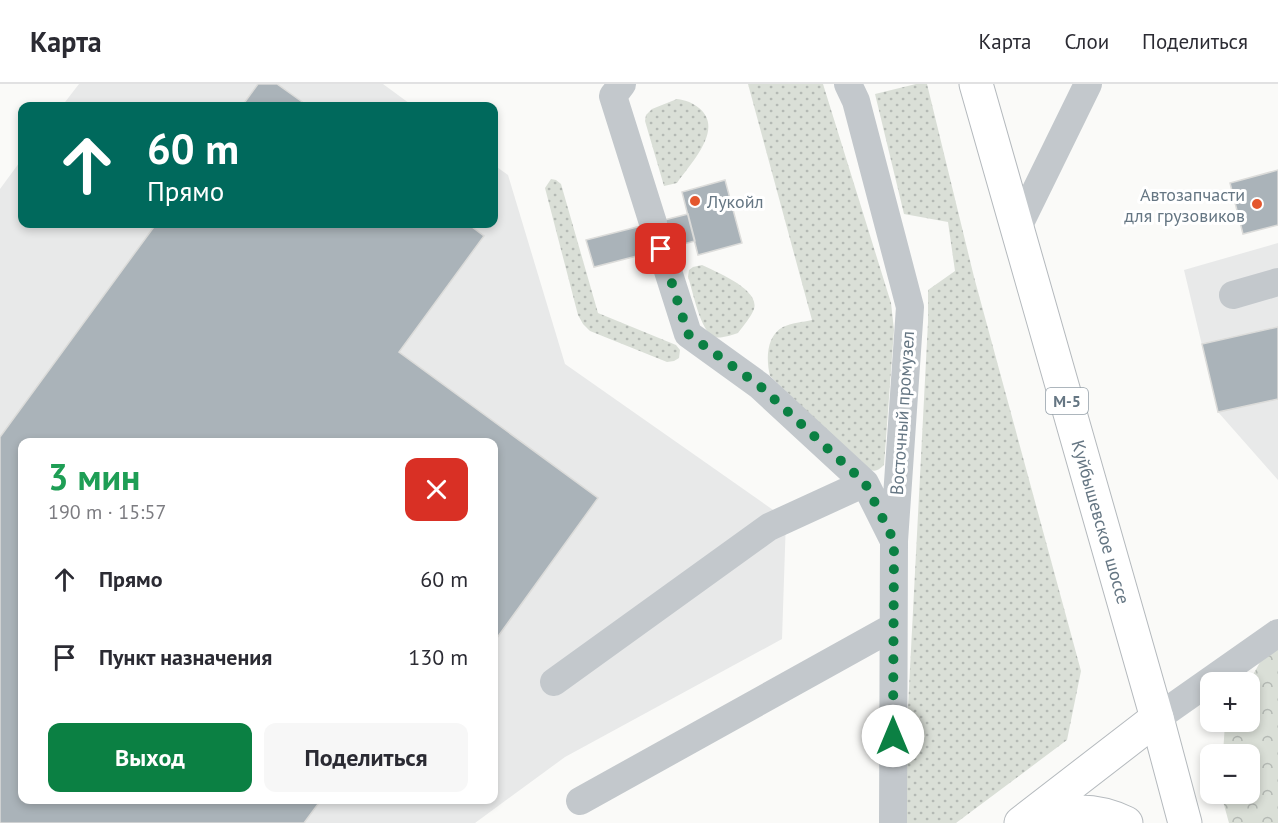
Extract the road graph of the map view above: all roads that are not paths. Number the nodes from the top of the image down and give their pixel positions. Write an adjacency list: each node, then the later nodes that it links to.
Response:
1 (622, 84): 8 (street)
2 (848, 84): 9 (street, Восточный промузел)
3 (976, 84): 5 (main road, Куйбышевское шоссе / М-5)
4 (1088, 84): 5 (street)
5 (1017, 229): 13 (main road, Куйбышевское шоссе / М-5)
6 (1278, 282): 7 (street)
7 (1233, 296)
8 (865, 483): 9 (street); 12 (street)
9 (894, 541): 10 (street, Восточный промузел)
10 (893, 627): 14 (street); 15 (street, Восточный промузел)
11 (1278, 633): 13 (street)
12 (554, 682)
13 (1157, 718): 16 (main road); 19 (main road, Куйбышевское шоссе / М-5)
14 (579, 801)
15 (893, 823)
16 (1020, 823)
17 (1031, 823): 18 (main road)
18 (1126, 823)
19 (1185, 823)

